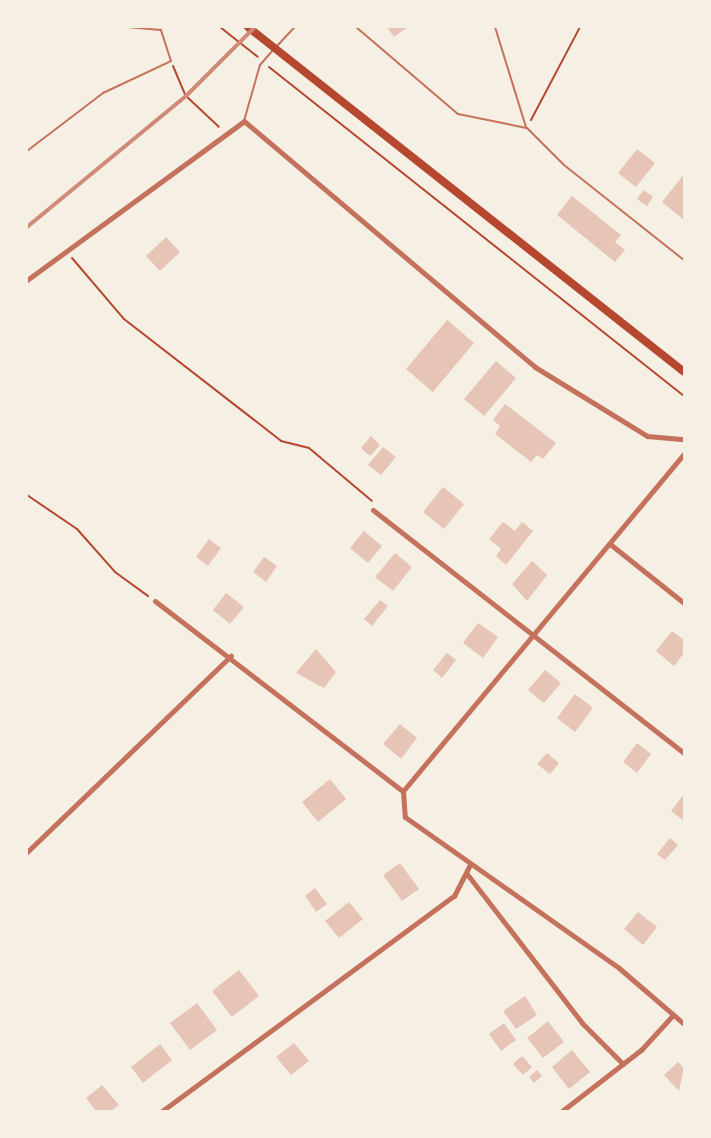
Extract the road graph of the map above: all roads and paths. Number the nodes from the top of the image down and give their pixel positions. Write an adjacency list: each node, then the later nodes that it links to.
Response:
1 (124, 27): 7 (lane)
2 (248, 27): 16 (highway)
3 (295, 27): 9 (lane)
4 (356, 27): 10 (lane)
5 (495, 27): 10 (lane)
6 (579, 27): 10 (path)
7 (171, 61): 11 (path); 12 (lane)
8 (297, 90): 17 (path)
9 (244, 121): 11 (street); 18 (street)
10 (527, 128): 14 (lane)
11 (227, 134): 13 (street)
12 (27, 151)
13 (67, 251): 15 (street); 21 (path)
14 (684, 260)
15 (27, 280)
16 (684, 372)
17 (684, 396)
18 (684, 439)
19 (684, 454): 22 (street)
20 (27, 495): 23 (path)
21 (373, 510): 25 (street)
22 (610, 544): 24 (street); 25 (street)
23 (155, 601): 26 (street)
24 (684, 603)
25 (533, 637): 27 (street); 28 (street)
26 (231, 656): 28 (street); 29 (street)
27 (684, 753)
28 (403, 790): 30 (street)
29 (27, 852)
30 (469, 866): 31 (street); 32 (street)
31 (467, 874): 34 (street); 35 (street)
32 (672, 1016): 33 (street); 34 (street)
33 (684, 1024)
34 (622, 1064): 36 (street)
35 (162, 1111)
36 (562, 1111)

